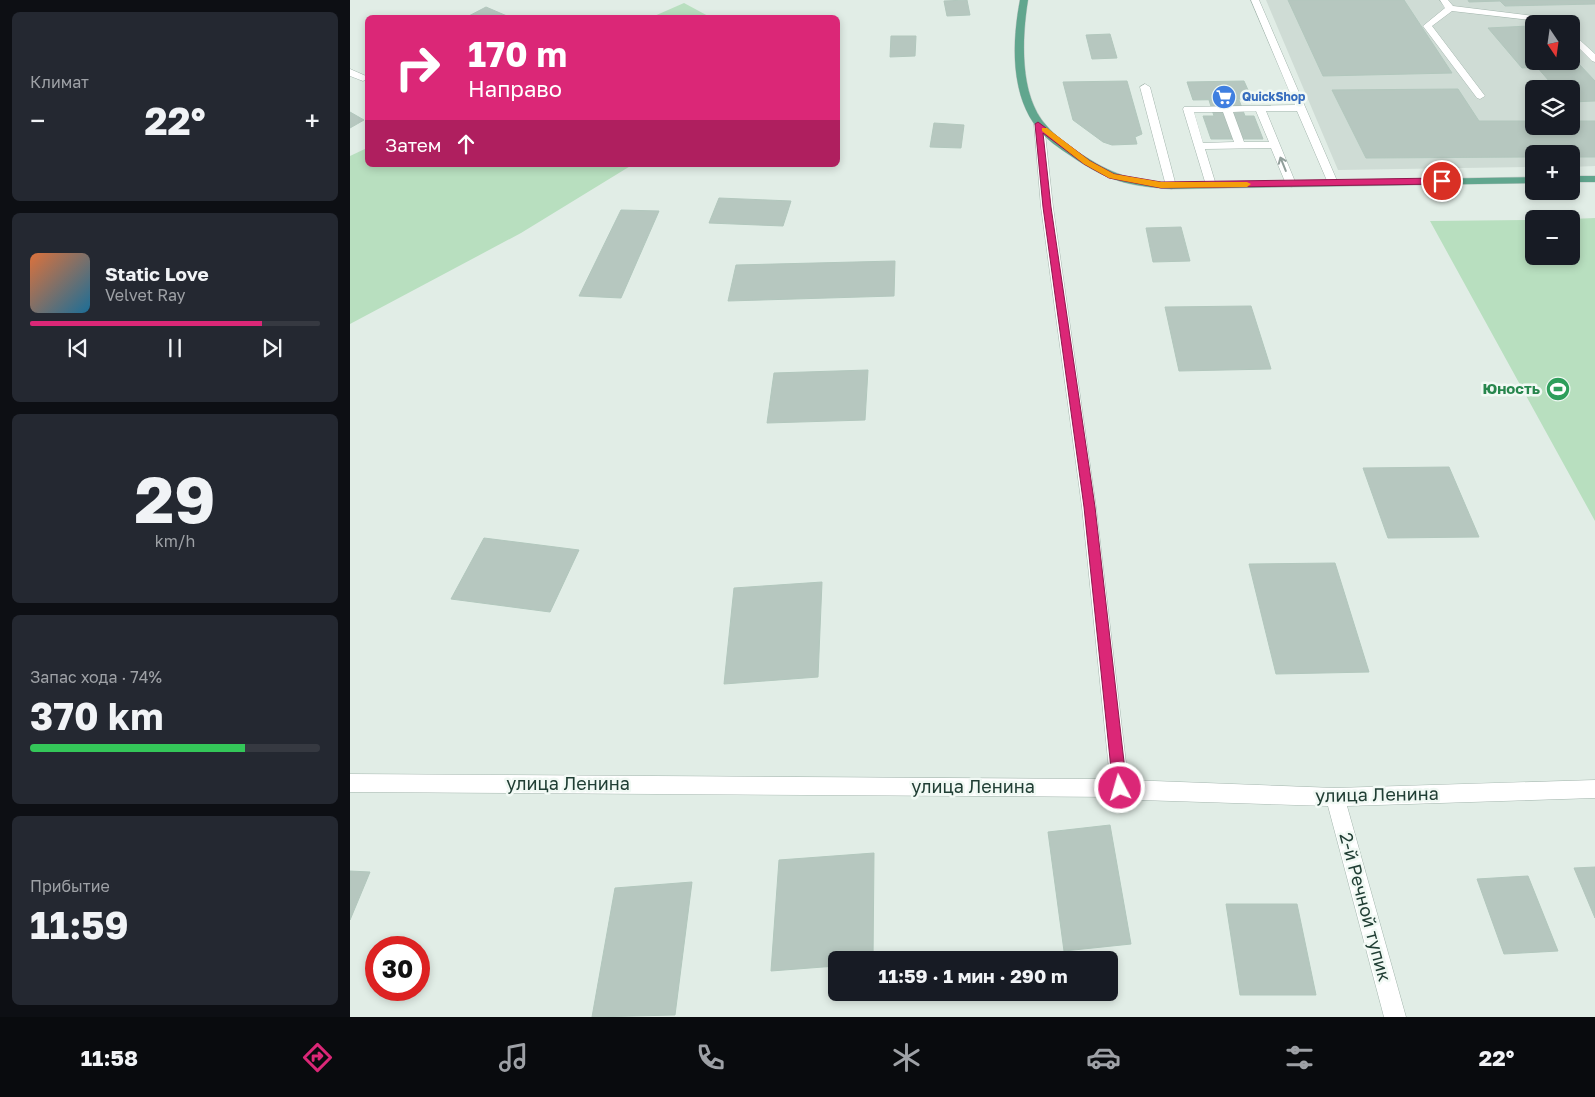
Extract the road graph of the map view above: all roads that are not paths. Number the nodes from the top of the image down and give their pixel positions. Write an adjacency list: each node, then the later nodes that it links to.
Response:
1 (1024, 0): 14 (main road)
2 (1255, 0): 12 (street)
3 (1447, 4): 4 (street); 10 (street)
4 (1525, 17)
5 (1580, 44): 6 (street)
6 (1595, 59)
7 (350, 72): 8 (street)
8 (364, 78)
9 (1145, 87): 24 (street)
10 (1480, 96)
11 (1260, 108): 12 (street); 13 (street); 16 (street)
12 (1301, 108): 21 (street)
13 (1227, 109): 15 (street); 17 (street)
14 (1038, 124): 24 (main road); 26 (street)
15 (1240, 145): 16 (street); 17 (street)
16 (1275, 145): 22 (street, one-way to 16)
17 (1199, 146): 23 (street)
18 (1595, 178): 19 (main road)
19 (1580, 179)
20 (1525, 180): 21 (main road)
21 (1333, 183): 22 (main road)
22 (1291, 184): 23 (main road)
23 (1212, 185): 24 (main road)
24 (1172, 186)
25 (350, 783): 26 (street, улица Ленина)
26 (1120, 788): 28 (street, улица Ленина)
27 (1595, 790): 28 (street, улица Ленина)
28 (1335, 797): 29 (street, 2-й Речной тупик)
29 (1395, 1017)

